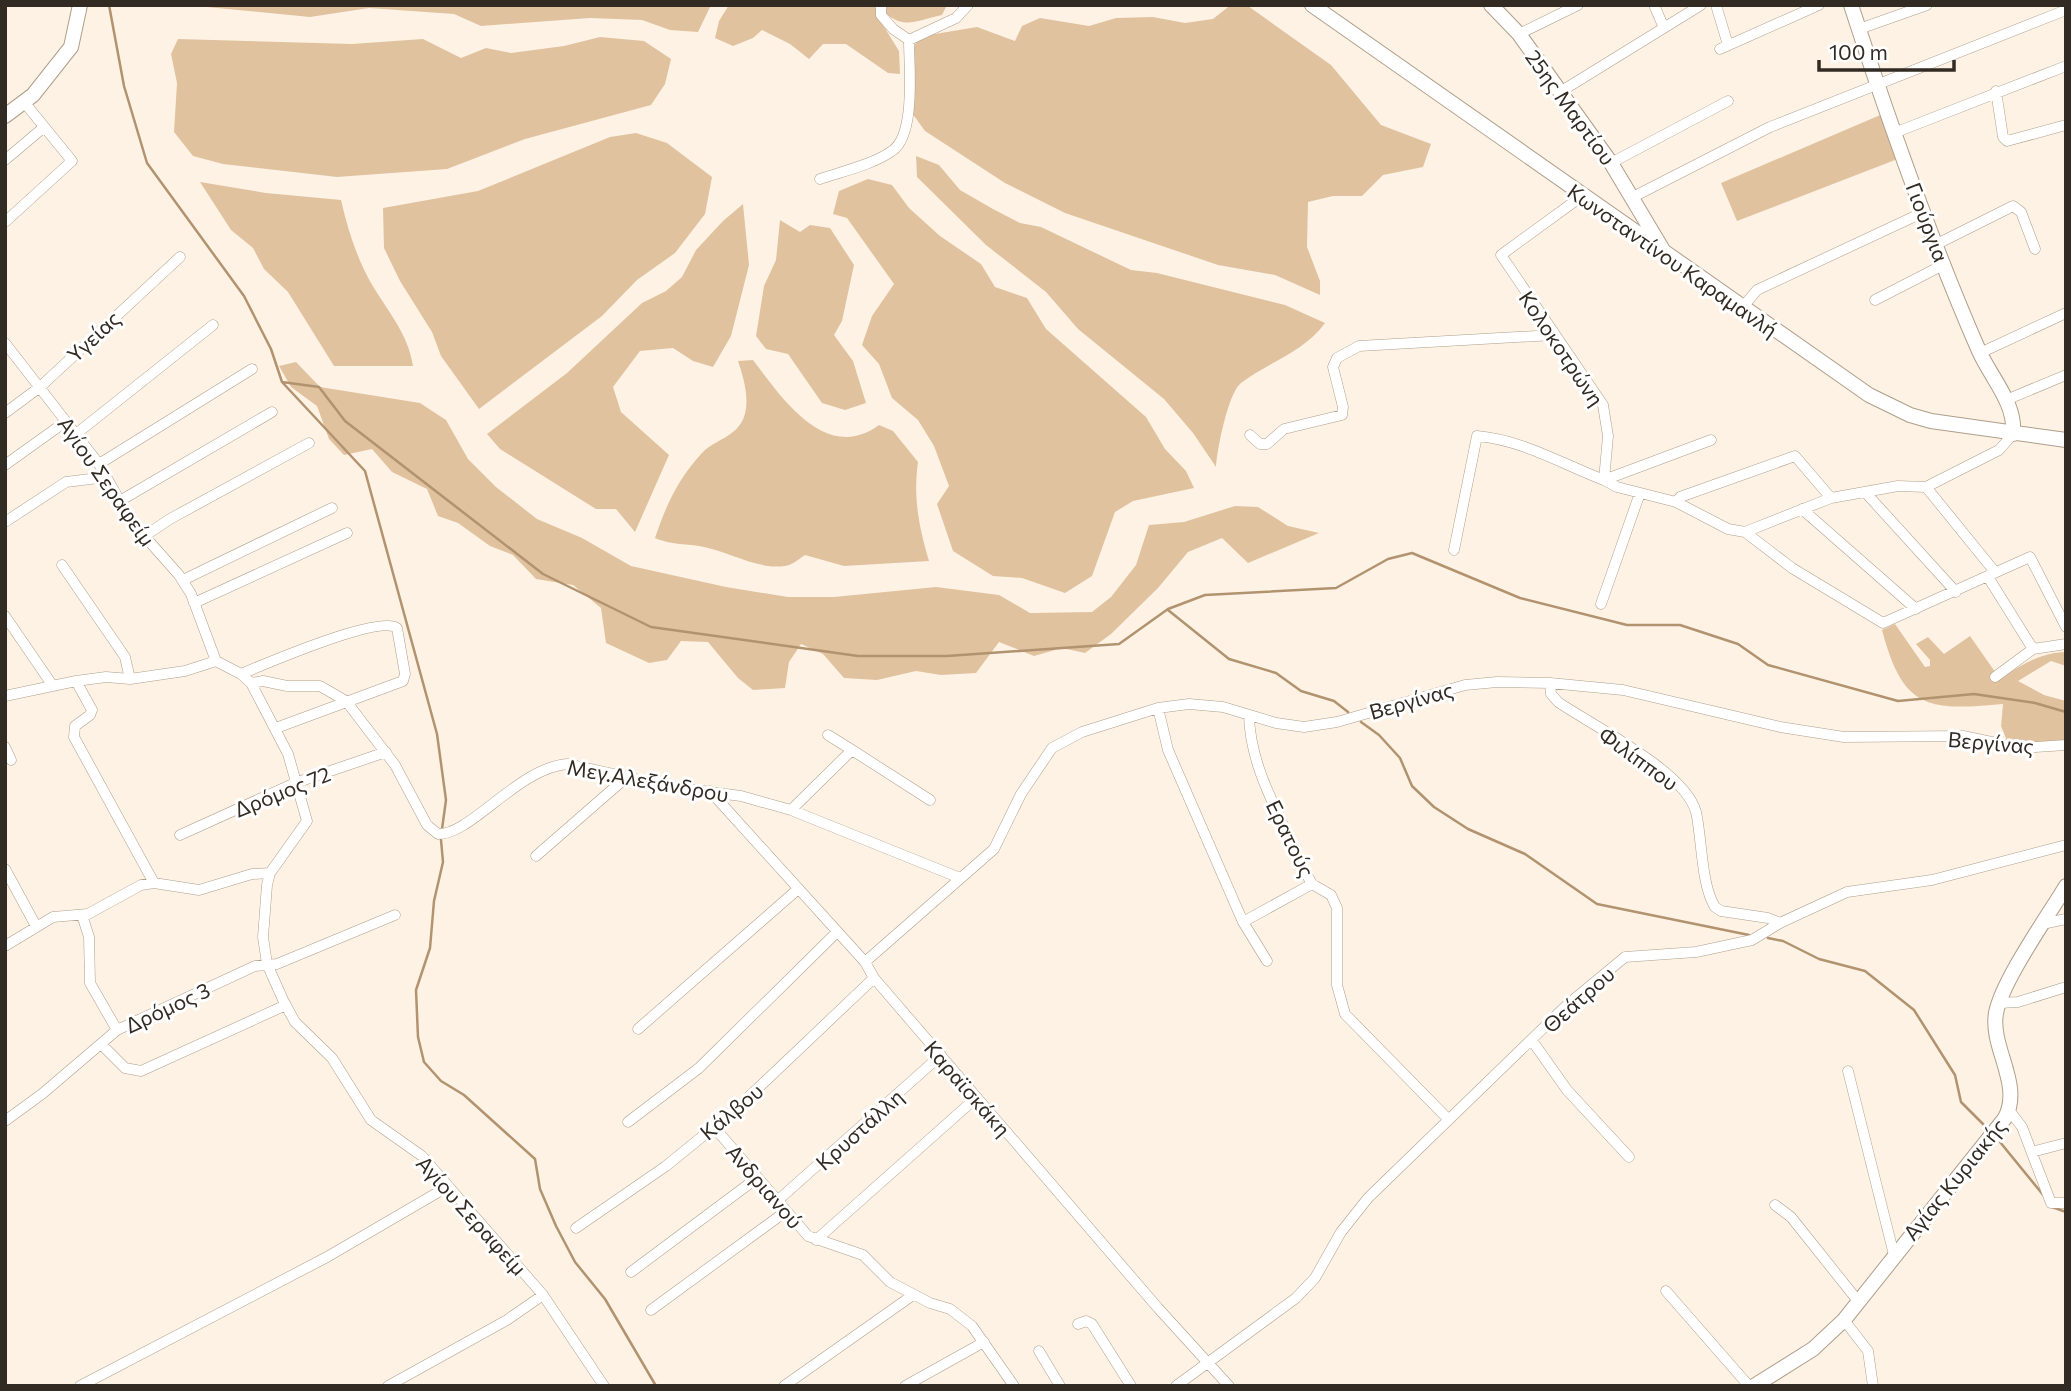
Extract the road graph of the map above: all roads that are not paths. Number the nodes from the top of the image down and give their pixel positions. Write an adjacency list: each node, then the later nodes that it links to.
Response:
1 (80, 5): 22 (street)
2 (881, 5): 17 (street)
3 (968, 5): 17 (street)
4 (1312, 5): 31 (street, Κωνσταντίνου Καραμανλή)
5 (1492, 5): 16 (street, 25ης Μαρτίου)
6 (1578, 5): 16 (street)
7 (1654, 5): 14 (street)
8 (1701, 5): 14 (street)
9 (1716, 5): 10 (street)
10 (1819, 5)
11 (1851, 5): 15 (street, Γιούργια)
12 (1927, 5): 15 (street)
13 (2066, 10): 19 (street)
14 (1664, 28): 21 (street)
15 (1859, 29): 19 (street, Γιούργια)
16 (1519, 34): 21 (street, 25ης Μαρτίου)
17 (909, 40): 30 (street)
18 (2066, 65): 20 (street)
19 (1876, 85): 27 (street, Γιούργια); 32 (street)
20 (1996, 91): 25 (street); 27 (street)
21 (1560, 92): 29 (street, 25ης Μαρτίου)
22 (29, 99): 24 (street); 26 (street)
23 (1728, 101): 29 (street)
24 (6, 115)
25 (2066, 125)
26 (44, 128): 28 (street); 35 (street)
27 (1894, 133): 33 (street, Γιούργια)
28 (5, 160)
29 (1611, 163): 32 (street, 25ης Μαρτίου)
30 (820, 179)
31 (1581, 195): 36 (street, Κωνσταντίνου Καραμανλή); 46 (street, Κολοκοτρώνη)
32 (1633, 197): 34 (street, 25ης Μαρτίου)
33 (1924, 212): 37 (street, Γιούργια); 43 (street)
34 (1643, 214): 36 (street); 39 (street, 25ης Μαρτίου)
35 (5, 222)
36 (1636, 234): 39 (street, Κωνσταντίνου Καραμανλή)
37 (1937, 244): 38 (street); 41 (street, Γιούργια)
38 (2035, 249)
39 (1665, 254): 43 (street, Κωνσταντίνου Καραμανλή)
40 (180, 257): 51 (street, Υγείας)
41 (1945, 264): 42 (street); 48 (street, Γιούργια)
42 (1875, 300)
43 (1742, 308): 57 (street, Κωνσταντίνου Καραμανλή)
44 (2066, 313): 48 (street)
45 (213, 325): 56 (street)
46 (1553, 335): 58 (street); 65 (street, Κολοκοτρώνη)
47 (5, 344): 51 (street, Αγίου Σεραφείμ)
48 (1980, 353): 52 (street, Γιούργια)
49 (252, 369): 62 (street)
50 (2066, 375): 52 (street)
51 (40, 387): 54 (street, Υγείας); 55 (street, Αγίου Σεραφείμ)
52 (2006, 400): 57 (street, Γιούργια)
53 (272, 412): 70 (street)
54 (5, 413)
55 (65, 422): 56 (street, Αγίου Σεραφείμ); 63 (street)
56 (76, 434): 62 (street, Αγίου Σεραφείμ)
57 (2013, 434): 60 (street, Κωνσταντίνου Καραμανλή); 66 (street)
58 (1250, 435)
59 (1711, 440): 65 (street)
60 (2066, 440)
61 (309, 443): 77 (street)
62 (99, 464): 64 (street, Αγίου Σεραφείμ)
63 (5, 465)
64 (106, 477): 70 (street, Αγίου Σεραφείμ); 74 (street)
65 (1604, 480): 68 (street); 78 (street)
66 (1926, 487): 67 (street); 80 (street)
67 (1865, 492): 69 (street); 82 (street)
68 (1640, 493): 71 (street); 84 (street)
69 (1831, 498): 71 (street); 73 (street)
70 (118, 502): 77 (street, Αγίου Σεραφείμ)
71 (1676, 502): 75 (street)
72 (332, 508): 81 (street)
73 (1801, 509): 75 (street); 85 (street)
74 (5, 522)
75 (1745, 532): 85 (street)
76 (347, 533): 83 (street)
77 (143, 537): 81 (street, Αγίου Σεραφείμ)
78 (1454, 550)
79 (62, 565): 93 (street)
80 (1991, 574): 82 (street); 87 (street); 89 (street)
81 (183, 580): 83 (street, Αγίου Σεραφείμ)
82 (1956, 592): 85 (street)
83 (194, 603): 90 (street, Αγίου Σεραφείμ)
84 (1601, 604)
85 (1916, 609)
86 (5, 616): 97 (street)
87 (2066, 627)
88 (2066, 644): 89 (street)
89 (2033, 649): 92 (street)
90 (216, 661): 91 (street); 93 (street)
91 (241, 674): 95 (street); 99 (street)
92 (1995, 677)
93 (130, 679): 94 (street)
94 (76, 681): 97 (street); 120 (street)
95 (251, 683): 99 (street, Μεγ.Αλεξάνδρου); 102 (street, Αγίου Σεραφείμ)
96 (1550, 683): 101 (street, Βεργίνας); 104 (street, Βεργίνας); 128 (street, Φιλίππου)
97 (53, 686): 98 (street)
98 (5, 696)
99 (346, 701): 102 (street); 107 (street, Μεγ.Αλεξάνδρου)
100 (1158, 708): 101 (street, Βεργίνας); 119 (street, Βεργίνας); 127 (street)
101 (1249, 715): 121 (street, Ερατούς)
102 (276, 728): 110 (street, Αγίου Σεραφείμ)
103 (828, 736): 106 (street)
104 (2066, 745)
105 (5, 747): 108 (street)
106 (852, 750): 112 (street); 113 (street)
107 (386, 752): 109 (street, Μεγ.Αλεξάνδρου); 110 (street, Δρόμος 72)
108 (11, 760)
109 (629, 775): 111 (street, Μεγ.Αλεξάνδρου); 116 (street)
110 (295, 783): 114 (street, Δρόμος 72); 118 (street, Αγίου Σεραφείμ)
111 (709, 790): 113 (street, Μεγ.Αλεξάνδρου); 123 (street, Καραϊσκάκη)
112 (930, 800)
113 (791, 810): 119 (street, Μεγ.Αλεξάνδρου)
114 (180, 835)
115 (2066, 845): 128 (street, Θεάτρου)
116 (536, 856)
117 (5, 869): 130 (street)
118 (270, 873): 120 (street); 135 (street, Αγίου Σεραφείμ)
119 (960, 878): 134 (street, Βεργίνας)
120 (154, 883): 124 (street)
121 (1312, 884): 127 (street); 148 (street, Ερατούς)
122 (2066, 886): 129 (street, Αγίας Κυριακής)
123 (796, 890): 131 (street, Καραϊσκάκη); 140 (street)
124 (82, 915): 130 (street); 141 (street)
125 (395, 915): 135 (street, Δρόμος 3)
126 (2066, 919): 129 (street)
127 (1243, 922): 133 (street)
128 (1780, 923): 142 (street, Θεάτρου)
129 (2042, 924): 138 (street, Αγίας Κυριακής)
130 (36, 926): 132 (street)
131 (836, 933): 134 (street, Καραϊσκάκη); 150 (street)
132 (5, 946)
133 (1267, 961)
134 (865, 962): 136 (street, Καραϊσκάκη)
135 (270, 964): 139 (street, Αγίου Σεραφείμ); 141 (street, Δρόμος 3)
136 (874, 978): 144 (street, Καραϊσκάκη); 151 (street, Κάλβου)
137 (2066, 987): 138 (street)
138 (1999, 1003): 147 (street, Αγίας Κυριακής)
139 (286, 1005): 143 (street); 156 (street, Αγίου Σεραφείμ)
140 (638, 1029)
141 (117, 1030): 143 (street, Δρόμος 3)
142 (1532, 1042): 148 (street, Θεάτρου); 154 (street)
143 (101, 1044): 149 (street, Δρόμος 3)
144 (941, 1055): 146 (street, Καραϊσκάκη); 157 (street, Κρυστάλλη)
145 (1848, 1071): 163 (street)
146 (976, 1098): 162 (street); 174 (street, Καραϊσκάκη)
147 (2009, 1110): 153 (street); 163 (street, Αγίας Κυριακής)
148 (1448, 1119): 174 (street, Θεάτρου)
149 (5, 1121)
150 (628, 1122)
151 (714, 1128): 155 (street, Ανδριανού); 161 (street, Κάλβου)
152 (2066, 1143): 153 (street)
153 (2032, 1152): 158 (street)
154 (1629, 1157)
155 (757, 1178): 157 (street, Ανδριανού); 164 (street)
156 (447, 1187): 166 (street, Αγίου Σεραφείμ); 175 (street)
157 (776, 1202): 160 (street, Ανδριανού)
158 (2066, 1203)
159 (1775, 1205): 168 (street)
160 (785, 1212): 162 (street, Ανδριανού); 169 (street)
161 (576, 1228)
162 (816, 1240): 167 (street, Ανδριανού)
163 (1894, 1255): 168 (street, Αγίας Κυριακής)
164 (631, 1272)
165 (1667, 1291): 185 (street)
166 (543, 1295): 176 (street); 177 (street, Αγίου Σεραφείμ)
167 (913, 1295): 172 (street, Ανδριανού); 178 (street)
168 (1858, 1301): 170 (street, Αγίας Κυριακής)
169 (651, 1310)
170 (1844, 1320): 186 (street, Αγίας Κυριακής); 187 (street)
171 (1078, 1324): 182 (street)
172 (984, 1342): 179 (street); 180 (street, Ανδριανού)
173 (1039, 1351): 181 (street)
174 (1209, 1362): 183 (street, Θεάτρου); 184 (street, Καραϊσκάκη)
175 (80, 1386)
176 (388, 1386)
177 (604, 1386)
178 (784, 1386)
179 (905, 1386)
180 (1014, 1386)
181 (1060, 1386)
182 (1131, 1386)
183 (1176, 1386)
184 (1229, 1386)
185 (1749, 1386)
186 (1755, 1386)
187 (1873, 1386)

